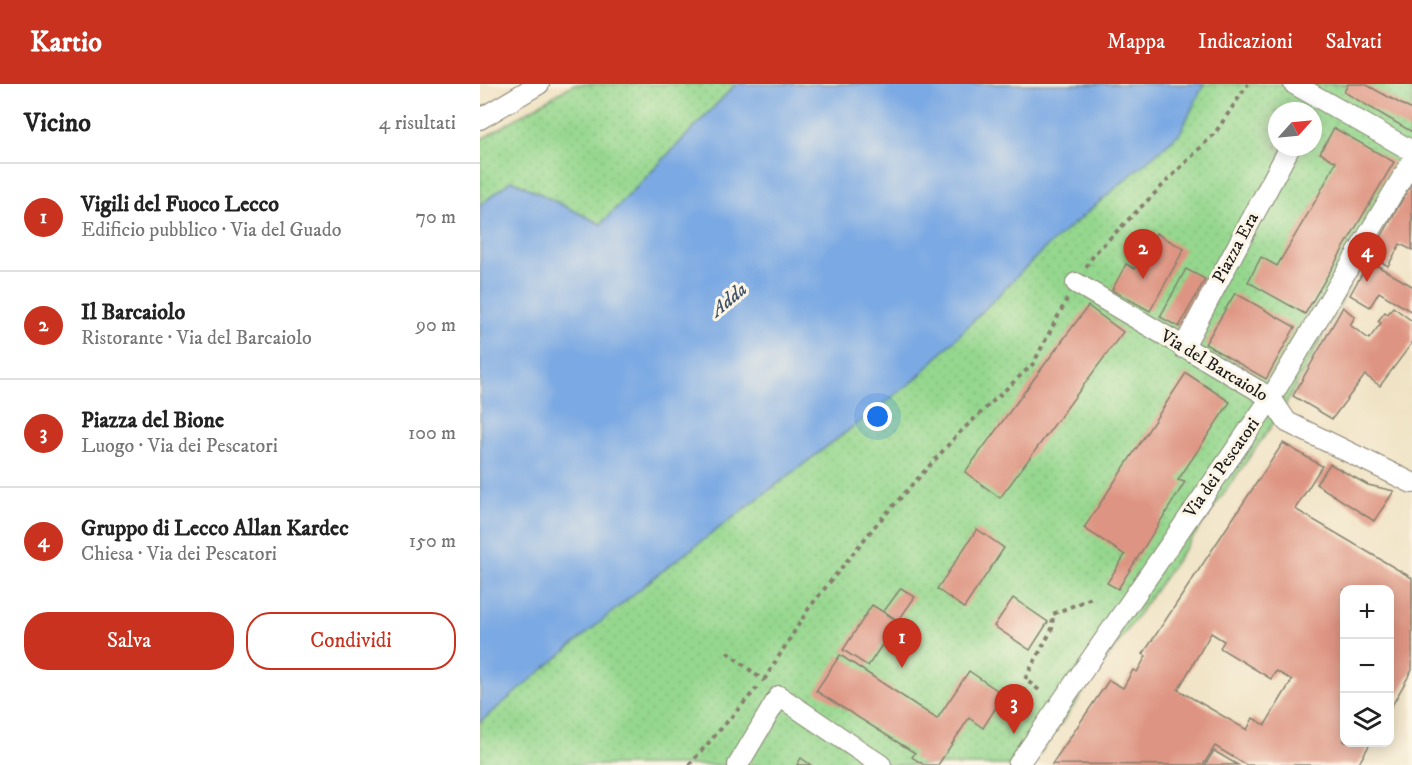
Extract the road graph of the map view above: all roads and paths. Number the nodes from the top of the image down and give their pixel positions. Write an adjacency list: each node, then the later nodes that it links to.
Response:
1 (539, 84): 6 (street)
2 (1248, 84): 10 (path)
3 (1294, 84): 4 (street)
4 (1312, 102)
5 (1322, 107): 7 (street)
6 (480, 119)
7 (1412, 151)
8 (1285, 156): 11 (street, Piazza Era)
9 (1412, 161): 12 (street, Via dei Pescatori)
10 (1076, 283): 11 (street, Via del Barcaiolo); 16 (path)
11 (1183, 348): 12 (street, Via del Barcaiolo)
12 (1270, 398): 13 (street, Via del Barcaiolo); 22 (street, Via dei Pescatori)
13 (1412, 483)
14 (1094, 597): 17 (path)
15 (727, 652): 16 (path)
16 (764, 680): 18 (path); 19 (path)
17 (1039, 690)
18 (779, 696): 20 (street); 21 (street)
19 (689, 765)
20 (738, 765)
21 (881, 765)
22 (1018, 765)

